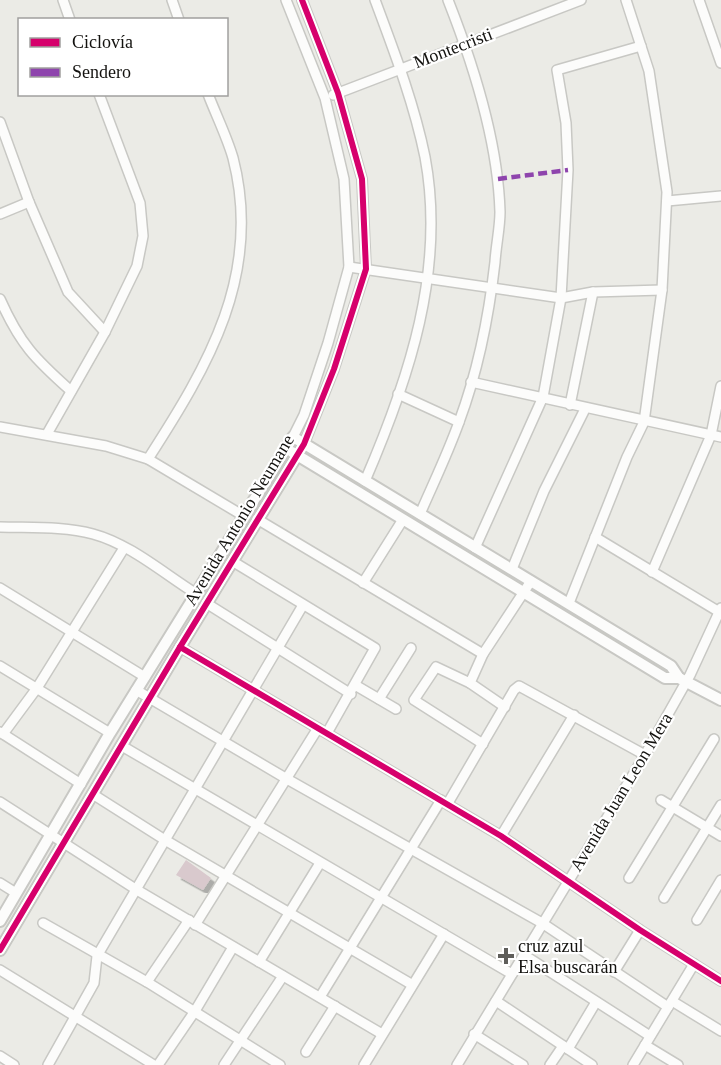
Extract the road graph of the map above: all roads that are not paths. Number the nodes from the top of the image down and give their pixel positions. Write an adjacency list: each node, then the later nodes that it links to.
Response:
1 (63, 0): 11 (street)
2 (172, 0): 12 (street)
3 (286, 0): 20 (street, Avenida Antonio Neumane)
4 (302, 0): 17 (street, Avenida Antonio Neumane)
5 (375, 0): 16 (street)
6 (448, 0): 13 (street)
7 (581, 0): 10 (street, Montecristi)
8 (626, 0): 14 (street)
9 (699, 0): 15 (street)
10 (563, 3): 13 (street, Montecristi)
11 (69, 18)
12 (178, 18)
13 (465, 43): 16 (street, Montecristi); 29 (street)
14 (641, 46): 23 (street); 32 (street)
15 (721, 63)
16 (401, 68): 17 (street, Montecristi); 28 (street)
17 (338, 93): 20 (street, Montecristi); 27 (street, Avenida Antonio Neumane)
18 (100, 96): 34 (street)
19 (209, 96): 51 (street)
20 (325, 98): 26 (street, Avenida Antonio Neumane)
21 (0, 122): 24 (street)
22 (721, 196): 23 (street)
23 (667, 201): 30 (street)
24 (29, 202): 25 (street); 34 (street)
25 (0, 214)
26 (349, 267): 27 (street); 47 (street, Avenida Antonio Neumane)
27 (366, 269): 28 (street); 48 (street, Avenida Antonio Neumane)
28 (428, 279): 29 (street); 38 (street)
29 (492, 286): 32 (street); 35 (street)
30 (662, 290): 31 (street); 43 (street)
31 (592, 292): 32 (street); 40 (street)
32 (561, 298): 39 (street)
33 (0, 299): 37 (street)
34 (105, 332): 37 (street)
35 (471, 382): 39 (street); 42 (street)
36 (721, 386): 46 (street)
37 (71, 391): 45 (street)
38 (398, 394): 42 (street); 52 (street)
39 (543, 397): 40 (street); 60 (street)
40 (570, 405): 41 (street)
41 (585, 409): 43 (street); 62 (street)
42 (459, 422): 53 (street)
43 (644, 422): 46 (street); 58 (street)
44 (0, 427): 45 (street)
45 (47, 434): 51 (street)
46 (716, 436): 63 (street)
47 (292, 437): 48 (street); 49 (street, Avenida Antonio Neumane)
48 (304, 444): 50 (street, Avenida Antonio Neumane); 52 (street)
49 (285, 449): 50 (street); 54 (street, Avenida Antonio Neumane)
50 (297, 455): 55 (street, Avenida Antonio Neumane); 56 (street)
51 (148, 459): 54 (street)
52 (365, 481): 53 (street)
53 (420, 514): 60 (street)
54 (242, 515): 67 (street, Avenida Antonio Neumane)
55 (257, 519): 61 (street, Avenida Antonio Neumane); 65 (street)
56 (402, 521): 65 (street); 68 (street)
57 (0, 526): 59 (street)
58 (595, 537): 63 (street); 70 (street)
59 (124, 548): 67 (street); 73 (street)
60 (476, 548): 62 (street)
61 (232, 561): 69 (street, Avenida Antonio Neumane); 71 (street)
62 (512, 569): 64 (street)
63 (652, 572): 72 (street)
64 (531, 581): 68 (street); 70 (street)
65 (363, 583): 77 (street)
66 (0, 588): 73 (street)
67 (195, 592): 79 (street, Avenida Antonio Neumane)
68 (522, 593): 77 (street); 80 (street)
69 (206, 603): 74 (street, Avenida Antonio Neumane); 76 (street)
70 (569, 603): 80 (street)
71 (303, 605): 76 (street); 83 (street)
72 (720, 611): 80 (street, Avenida Juan Leon Mera)
73 (71, 632): 79 (street); 82 (street)
74 (180, 647): 85 (street); 86 (street, Avenida Antonio Neumane)
75 (411, 648): 87 (street)
76 (278, 649): 83 (street); 85 (street)
77 (483, 654): 81 (street)
78 (0, 666): 82 (street)
79 (145, 677): 84 (street, Avenida Antonio Neumane)
80 (683, 680): 88 (street); 100 (street, Avenida Juan Leon Mera)
81 (470, 683): 89 (street); 98 (street)
82 (37, 688): 93 (street); 94 (street)
83 (353, 689): 87 (street); 95 (street)
84 (136, 690): 86 (street); 94 (street, Avenida Antonio Neumane)
85 (254, 690): 92 (street); 97 (street)
86 (149, 698): 97 (street); 99 (street, Avenida Antonio Neumane)
87 (379, 699): 90 (street)
88 (721, 700)
89 (505, 707): 91 (street); 98 (street)
90 (396, 709)
91 (574, 715): 100 (street); 113 (street)
92 (318, 728): 95 (street); 101 (street)
93 (2, 733): 102 (street)
94 (110, 733): 102 (street, Avenida Antonio Neumane)
95 (327, 733): 107 (street)
96 (714, 739): 109 (street)
97 (224, 743): 101 (street); 103 (street)
98 (483, 744): 107 (street)
99 (122, 746): 103 (street); 104 (street, Avenida Antonio Neumane)
100 (645, 754): 121 (street, Avenida Juan Leon Mera)
101 (287, 780): 110 (street); 117 (street)
102 (81, 784): 112 (street, Avenida Antonio Neumane)
103 (196, 791): 110 (street); 115 (street)
104 (94, 795): 115 (street); 116 (street, Avenida Antonio Neumane)
105 (661, 800): 109 (street)
106 (0, 802): 112 (street)
107 (444, 802): 113 (street); 117 (street)
108 (721, 805): 111 (street)
109 (673, 807): 111 (street); 120 (street)
110 (256, 825): 118 (street); 119 (street)
111 (707, 828): 114 (street); 127 (street)
112 (50, 835): 116 (street); 125 (street, Avenida Antonio Neumane)
113 (501, 836): 121 (street)
114 (721, 836)
115 (165, 840): 119 (street); 124 (street)
116 (64, 843): 124 (street); 138 (street, Avenida Antonio Neumane)
117 (412, 849): 126 (street); 133 (street)
118 (320, 863): 126 (street); 128 (street)
119 (228, 877): 128 (street); 131 (street)
120 (629, 878)
121 (569, 880): 133 (street, Avenida Juan Leon Mera); 134 (street)
122 (721, 880): 129 (street)
123 (0, 883): 125 (street)
124 (137, 890): 131 (street); 140 (street)
125 (16, 892): 130 (street, Avenida Antonio Neumane)
126 (383, 897): 135 (street); 137 (street)
127 (664, 898)
128 (290, 913): 137 (street); 141 (street)
129 (697, 920)
130 (0, 921)
131 (192, 922): 136 (street); 148 (street)
132 (43, 923): 140 (street)
133 (542, 923): 139 (street, Avenida Juan Leon Mera); 144 (street)
134 (640, 930): 142 (street); 144 (street)
135 (444, 934): 145 (street); 149 (street)
136 (233, 947): 141 (street); 155 (street)
137 (350, 948): 149 (street); 150 (street)
138 (0, 950)
139 (524, 955): 145 (street, Avenida Juan Leon Mera); 152 (street)
140 (97, 956): 148 (street); 156 (street)
141 (259, 962): 146 (street)
142 (694, 964): 147 (street); 153 (street)
143 (0, 970): 156 (street)
144 (614, 972): 153 (street)
145 (512, 974): 151 (street, Avenida Juan Leon Mera)
146 (283, 976): 150 (street); 160 (street)
147 (721, 981)
148 (147, 982): 155 (street)
149 (411, 984): 158 (street)
150 (320, 997): 154 (street)
151 (496, 1001): 159 (street, Avenida Juan Leon Mera); 162 (street)
152 (596, 1002): 161 (street); 162 (street)
153 (670, 1004): 157 (street); 161 (street)
154 (335, 1006): 158 (street); 163 (street)
155 (195, 1011): 160 (street); 167 (street)
156 (75, 1017): 166 (street); 167 (street)
157 (721, 1031)
158 (382, 1034): 170 (street)
159 (474, 1034): 171 (street, Avenida Juan Leon Mera); 172 (street)
160 (240, 1039): 168 (street); 169 (street)
161 (648, 1041): 175 (street); 176 (street)
162 (565, 1048): 173 (street); 174 (street)
163 (306, 1052)
164 (0, 1056): 165 (street)
165 (14, 1065)
166 (48, 1065)
167 (156, 1065)
168 (224, 1065)
169 (280, 1065)
170 (364, 1065)
171 (458, 1065)
172 (523, 1065)
173 (550, 1065)
174 (592, 1065)
175 (633, 1065)
176 (678, 1065)

